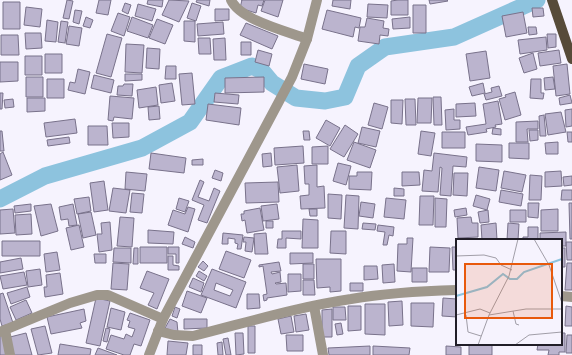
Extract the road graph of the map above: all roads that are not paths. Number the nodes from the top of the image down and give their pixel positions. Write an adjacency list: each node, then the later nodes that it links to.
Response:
1 (231, 0): 4 (street)
2 (317, 0): 4 (street)
3 (553, 1): 5 (main road)
4 (306, 39): 10 (street)
5 (572, 59)
6 (456, 290): 9 (street)
7 (562, 296): 8 (street)
8 (572, 297)
9 (314, 306): 12 (street); 15 (street)
10 (163, 319): 11 (street); 12 (street)
11 (3, 331): 13 (street)
12 (158, 331): 14 (street)
13 (10, 355)
14 (149, 355)
15 (323, 355)

